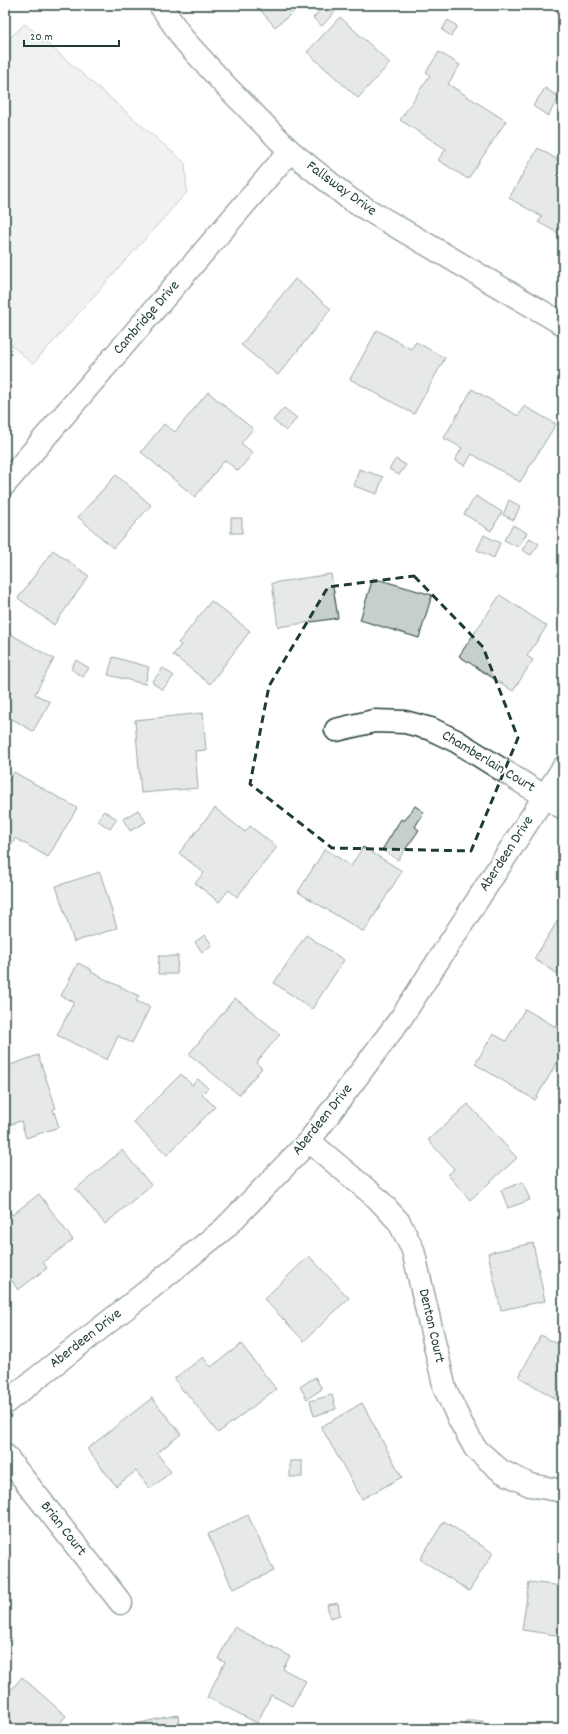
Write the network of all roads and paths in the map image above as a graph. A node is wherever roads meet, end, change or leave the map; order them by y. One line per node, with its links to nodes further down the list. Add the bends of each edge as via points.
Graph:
1 (160, 5): 2 (street, Fallsway Drive, via 184,40)
2 (290, 151): 3 (street, Fallsway Drive, via 351,200); 4 (street, Cambridge Drive)
3 (563, 324)
4 (5, 484)
5 (336, 730): 7 (street, Chamberlain Court, via 374,721 405,722 431,728)
6 (563, 768): 7 (street, Aberdeen Drive)
7 (545, 797): 8 (street, Chamberlain Court); 9 (street, Aberdeen Drive, via 401,1018)
8 (563, 808)
9 (309, 1141): 10 (street, Aberdeen Drive, via 225,1228); 12 (street, Denton Court, via 378,1199 399,1222 413,1250 446,1389 475,1448 501,1471 530,1485)
10 (5, 1403)
11 (5, 1455): 13 (street, Brian Court)
12 (563, 1491)
13 (121, 1603)

